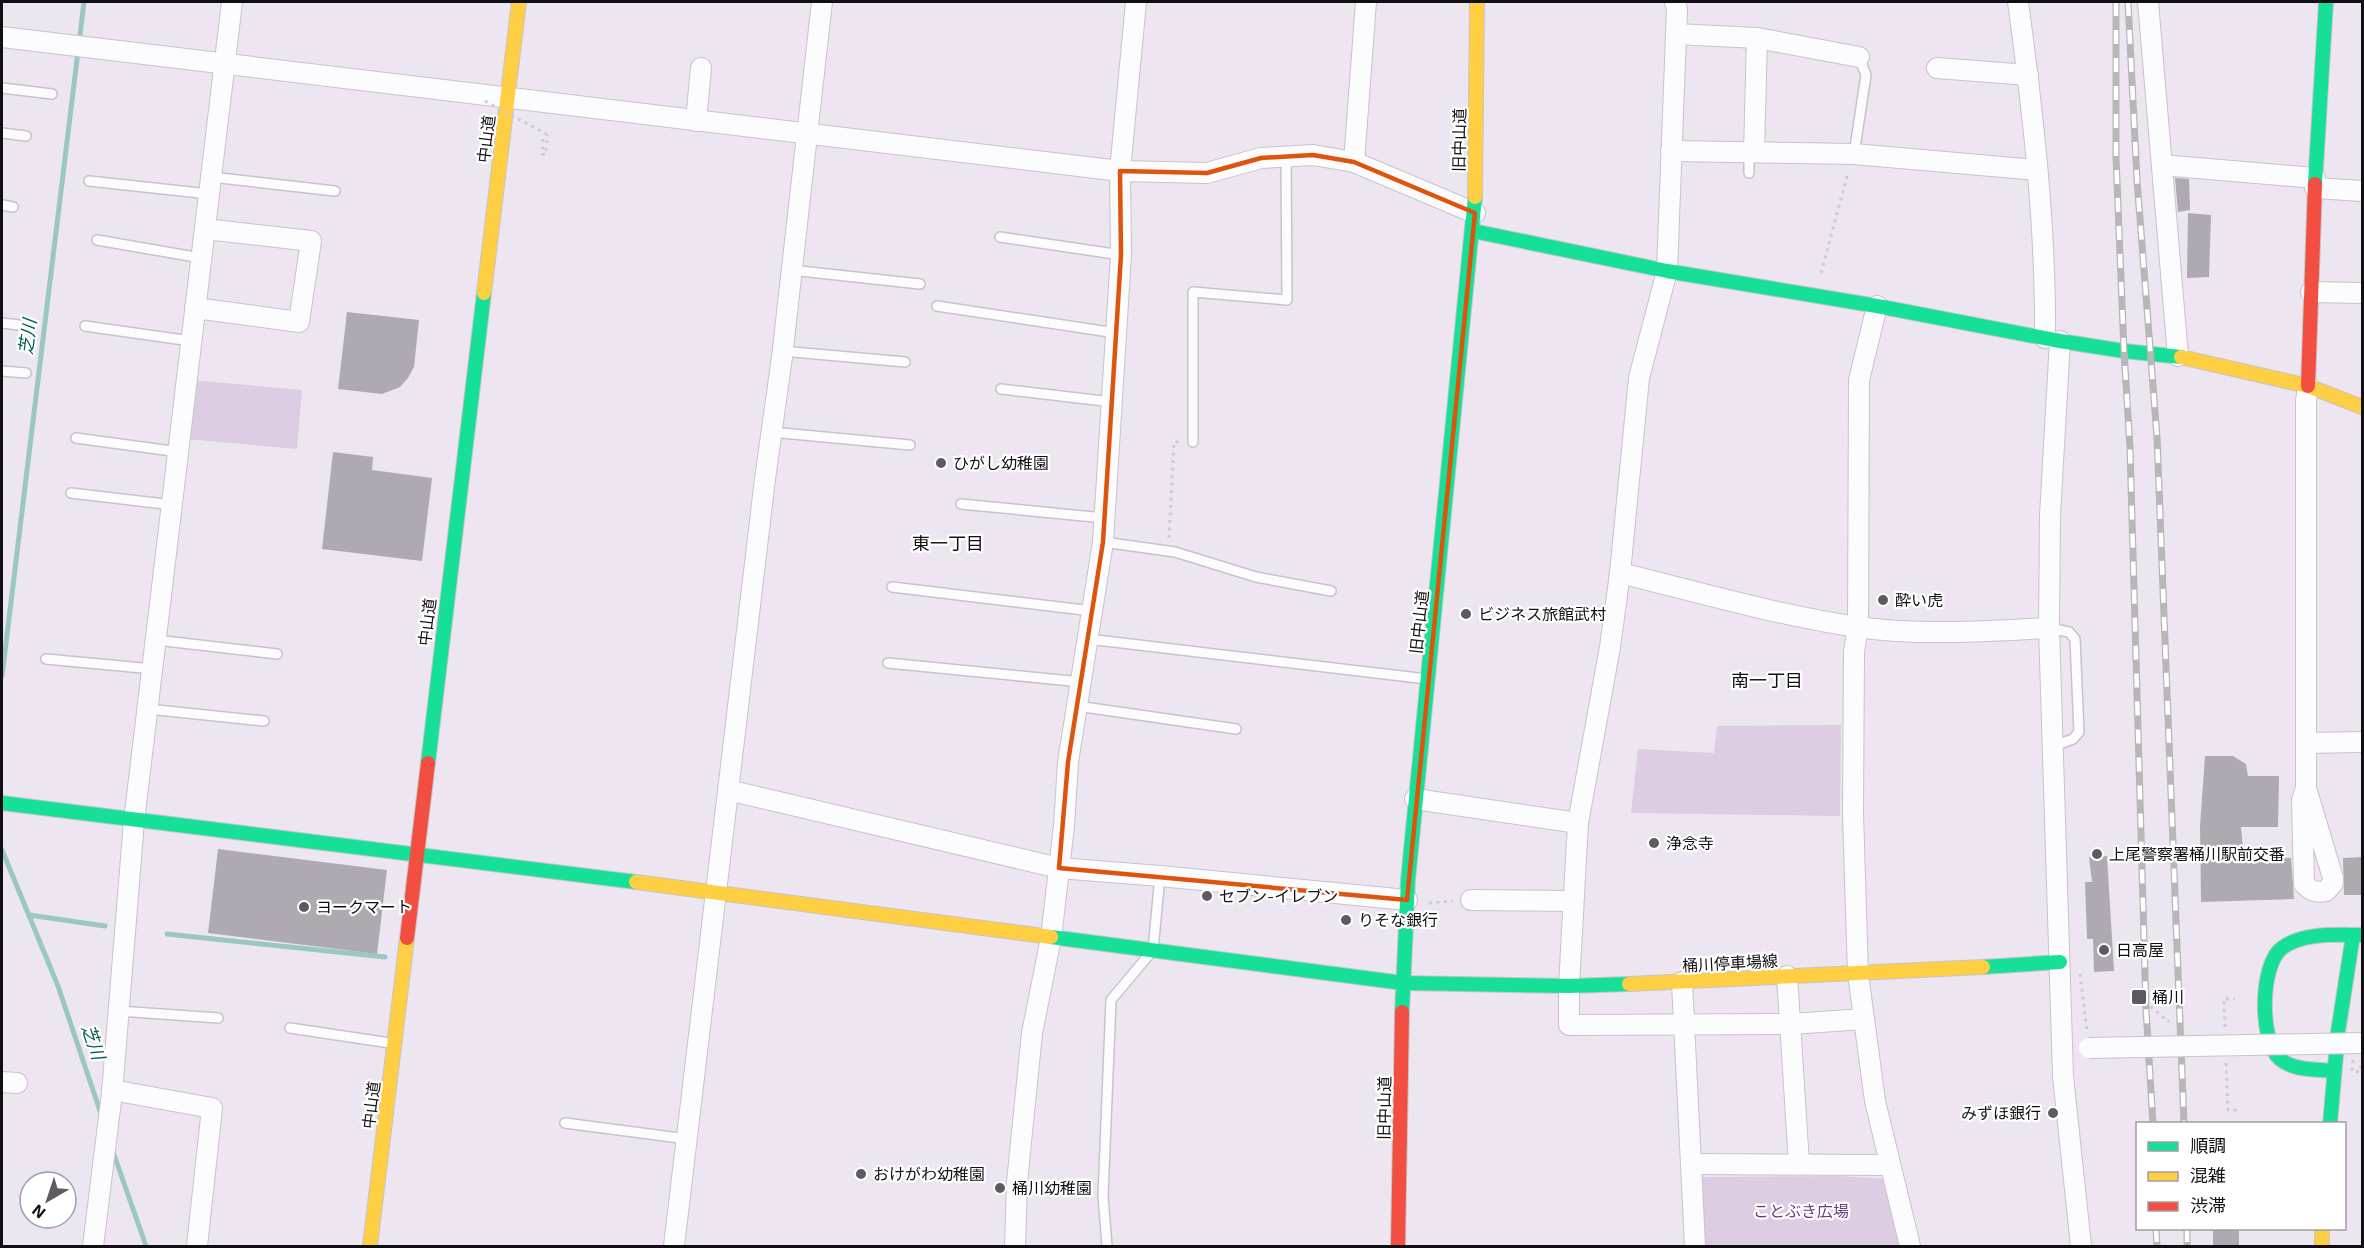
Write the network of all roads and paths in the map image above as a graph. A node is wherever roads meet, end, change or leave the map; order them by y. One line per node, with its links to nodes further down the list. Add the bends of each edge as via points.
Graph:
1 (232, 2): 15 (street)
2 (519, 2): 21 (main road, 中山道)
3 (822, 2): 24 (street)
4 (1136, 2): 35 (street)
5 (1366, 2): 32 (street)
6 (1477, 2): 44 (main road, 旧中山道)
7 (1675, 2): 11 (street)
8 (2018, 2): 18 (street)
9 (2148, 2): 33 (street)
10 (2326, 2): 38 (main road)
11 (1676, 34): 13 (street); 28 (street)
12 (2, 37): 15 (street)
13 (1756, 38): 14 (street); 29 (street)
14 (1859, 57): 30 (lane, via 1866,75)
15 (224, 65): 21 (street); 39 (street)
16 (701, 68): 23 (street)
17 (1937, 68): 18 (street)
18 (2028, 75): 34 (street)
19 (2, 88): 20 (lane)
20 (52, 94)
21 (521, 99): 23 (street); 111 (main road, 中山道)
22 (485, 101): 27 (path, bridge, via 548,135 545,155)
23 (696, 121): 24 (street)
24 (806, 132): 35 (street); 50 (street)
25 (2, 133): 26 (lane)
26 (26, 136)
27 (543, 139)
28 (1671, 151): 29 (street); 51 (street)
29 (1751, 152): 30 (street); 36 (lane)
30 (1854, 154): 34 (street); 55 (path)
31 (1286, 157): 32 (street, via 1313,155); 35 (street, via 1261,158 1207,173); 76 (lane, via 1287,300 1193,292)
32 (1354, 162): 44 (street)
33 (2162, 165): 38 (street); 66 (street)
34 (2037, 170): 63 (street)
35 (1120, 171): 48 (street)
36 (1749, 173)
37 (88, 181): 39 (lane)
38 (2315, 183): 40 (street); 53 (main road)
39 (210, 186): 41 (lane); 45 (street)
40 (2362, 190)
41 (335, 191)
42 (2, 206): 43 (lane)
43 (14, 207)
44 (1474, 222): 51 (main road); 97 (main road, 旧中山道)
45 (205, 229): 49 (street); 58 (street, via 311,241 299,322)
46 (1000, 237): 48 (lane)
47 (97, 240): 49 (lane)
48 (1121, 255): 62 (street)
49 (201, 258): 58 (street)
50 (791, 270): 52 (lane); 65 (street)
51 (1667, 271): 55 (main road); 85 (street, via 1639,378)
52 (920, 284)
53 (2311, 292): 54 (street); 70 (main road)
54 (2362, 292)
55 (1815, 295): 57 (main road)
56 (937, 306): 62 (lane)
57 (1877, 306): 63 (main road); 89 (street, via 1859,380)
58 (195, 308): 64 (street)
59 (2, 322): 60 (lane)
60 (28, 326)
61 (85, 326): 64 (lane)
62 (1116, 333): 72 (street)
63 (2053, 339): 66 (main road); 90 (street)
64 (191, 341): 78 (street)
65 (782, 351): 67 (lane); 74 (street)
66 (2178, 356): 70 (main road)
67 (905, 362)
68 (2, 371): 69 (lane)
69 (26, 374)
70 (2308, 386): 73 (main road); 104 (street)
71 (1001, 389): 72 (lane)
72 (1112, 402): 82 (street)
73 (2362, 407)
74 (771, 432): 77 (lane); 106 (street)
75 (76, 438): 78 (lane)
76 (1193, 442): 84 (path, via 1174,442)
77 (910, 445)
78 (179, 452): 81 (street)
79 (72, 493): 81 (lane)
80 (961, 504): 82 (lane)
81 (173, 505): 92 (street)
82 (1104, 519): 83 (street)
83 (1103, 542): 84 (lane); 88 (street)
84 (1169, 551): 87 (lane, via 1256,577)
85 (1620, 573): 89 (street); 110 (street)
86 (892, 587): 88 (lane)
87 (1332, 591)
88 (1092, 611): 91 (street)
89 (1858, 627): 90 (street, via 1927,633); 122 (street, via 1854,651 1852,813)
90 (2049, 628): 121 (street)
91 (1088, 639): 97 (lane); 98 (street)
92 (156, 640): 93 (lane); 96 (street)
93 (277, 654)
94 (46, 659): 96 (lane)
95 (888, 663): 98 (lane)
96 (153, 669): 100 (street)
97 (1429, 680): 107 (main road, 旧中山道)
98 (1081, 682): 99 (street)
99 (1077, 706): 102 (lane); 112 (street)
100 (148, 709): 101 (lane); 109 (street)
101 (264, 721)
102 (1236, 729)
103 (2362, 742): 104 (street)
104 (2306, 743): 105 (street)
105 (2306, 788)
106 (728, 790): 112 (street); 114 (street)
107 (1415, 799): 110 (street); 117 (main road, 旧中山道)
108 (2, 803): 109 (main road, 桶川停車場線)
109 (134, 821): 111 (main road, 桶川停車場線); 131 (street)
110 (1578, 823): 116 (street)
111 (416, 854): 114 (main road, 桶川停車場線); 139 (main road, 中山道)
112 (1059, 868): 113 (street); 119 (street)
113 (1160, 876): 117 (street); 120 (lane)
114 (716, 894): 119 (main road, 桶川停車場線); 147 (street)
115 (1471, 900): 116 (street); 117 (path)
116 (1573, 900): 127 (street)
117 (1407, 902): 126 (main road, 旧中山道)
118 (2358, 935): 141 (main road); 141 (main road, via 2317,936 2288,946 2276,954 2268,967 2270,1044 2275,1054 2295,1066)
119 (1051, 938): 120 (main road, 桶川停車場線); 151 (street, via 1032,1033)
120 (1153, 950): 126 (main road, 桶川停車場線); 152 (lane, via 1111,1000)
121 (2060, 962): 122 (main road, 桶川停車場線); 163 (street, via 2063,1076)
122 (1858, 974): 124 (main road, 桶川停車場線); 133 (street)
123 (2081, 974): 140 (path)
124 (1788, 976): 125 (main road, 桶川停車場線); 135 (street)
125 (1682, 982): 127 (main road, 桶川停車場線); 136 (street)
126 (1402, 983): 127 (main road, 桶川停車場線); 160 (main road, 旧中山道)
127 (1569, 986): 136 (street, via 1569,1025)
128 (2139, 997): 134 (path, bridge)
129 (2224, 999): 130 (path)
130 (2235, 999)
131 (118, 1011): 132 (lane); 142 (street)
132 (218, 1018)
133 (1864, 1019): 135 (street); 150 (street, via 1875,1101)
134 (2169, 1022)
135 (1791, 1024): 136 (street); 149 (street)
136 (1684, 1025): 148 (street)
137 (290, 1028): 139 (lane)
138 (2362, 1042): 140 (street, bridge, via 2246,1053)
139 (395, 1043): 156 (main road, 中山道)
140 (2089, 1048)
141 (2333, 1071): 145 (main road)
142 (112, 1092): 154 (street); 155 (street, via 212,1107)
143 (2228, 1110): 144 (path)
144 (2239, 1110)
145 (2330, 1122)
146 (566, 1123): 147 (lane)
147 (687, 1139): 157 (street)
148 (1691, 1164): 149 (street); 161 (street)
149 (1799, 1164): 150 (street)
150 (1890, 1165): 162 (street)
151 (1017, 1182): 152 (path); 158 (street)
152 (1103, 1196): 159 (lane)
153 (2322, 1230): 164 (main road)
154 (93, 1246)
155 (197, 1246)
156 (370, 1246)
157 (674, 1246)
158 (1015, 1246)
159 (1107, 1246)
160 (1398, 1246)
161 (1695, 1246)
162 (1911, 1246)
163 (2082, 1246)
164 (2322, 1246)

